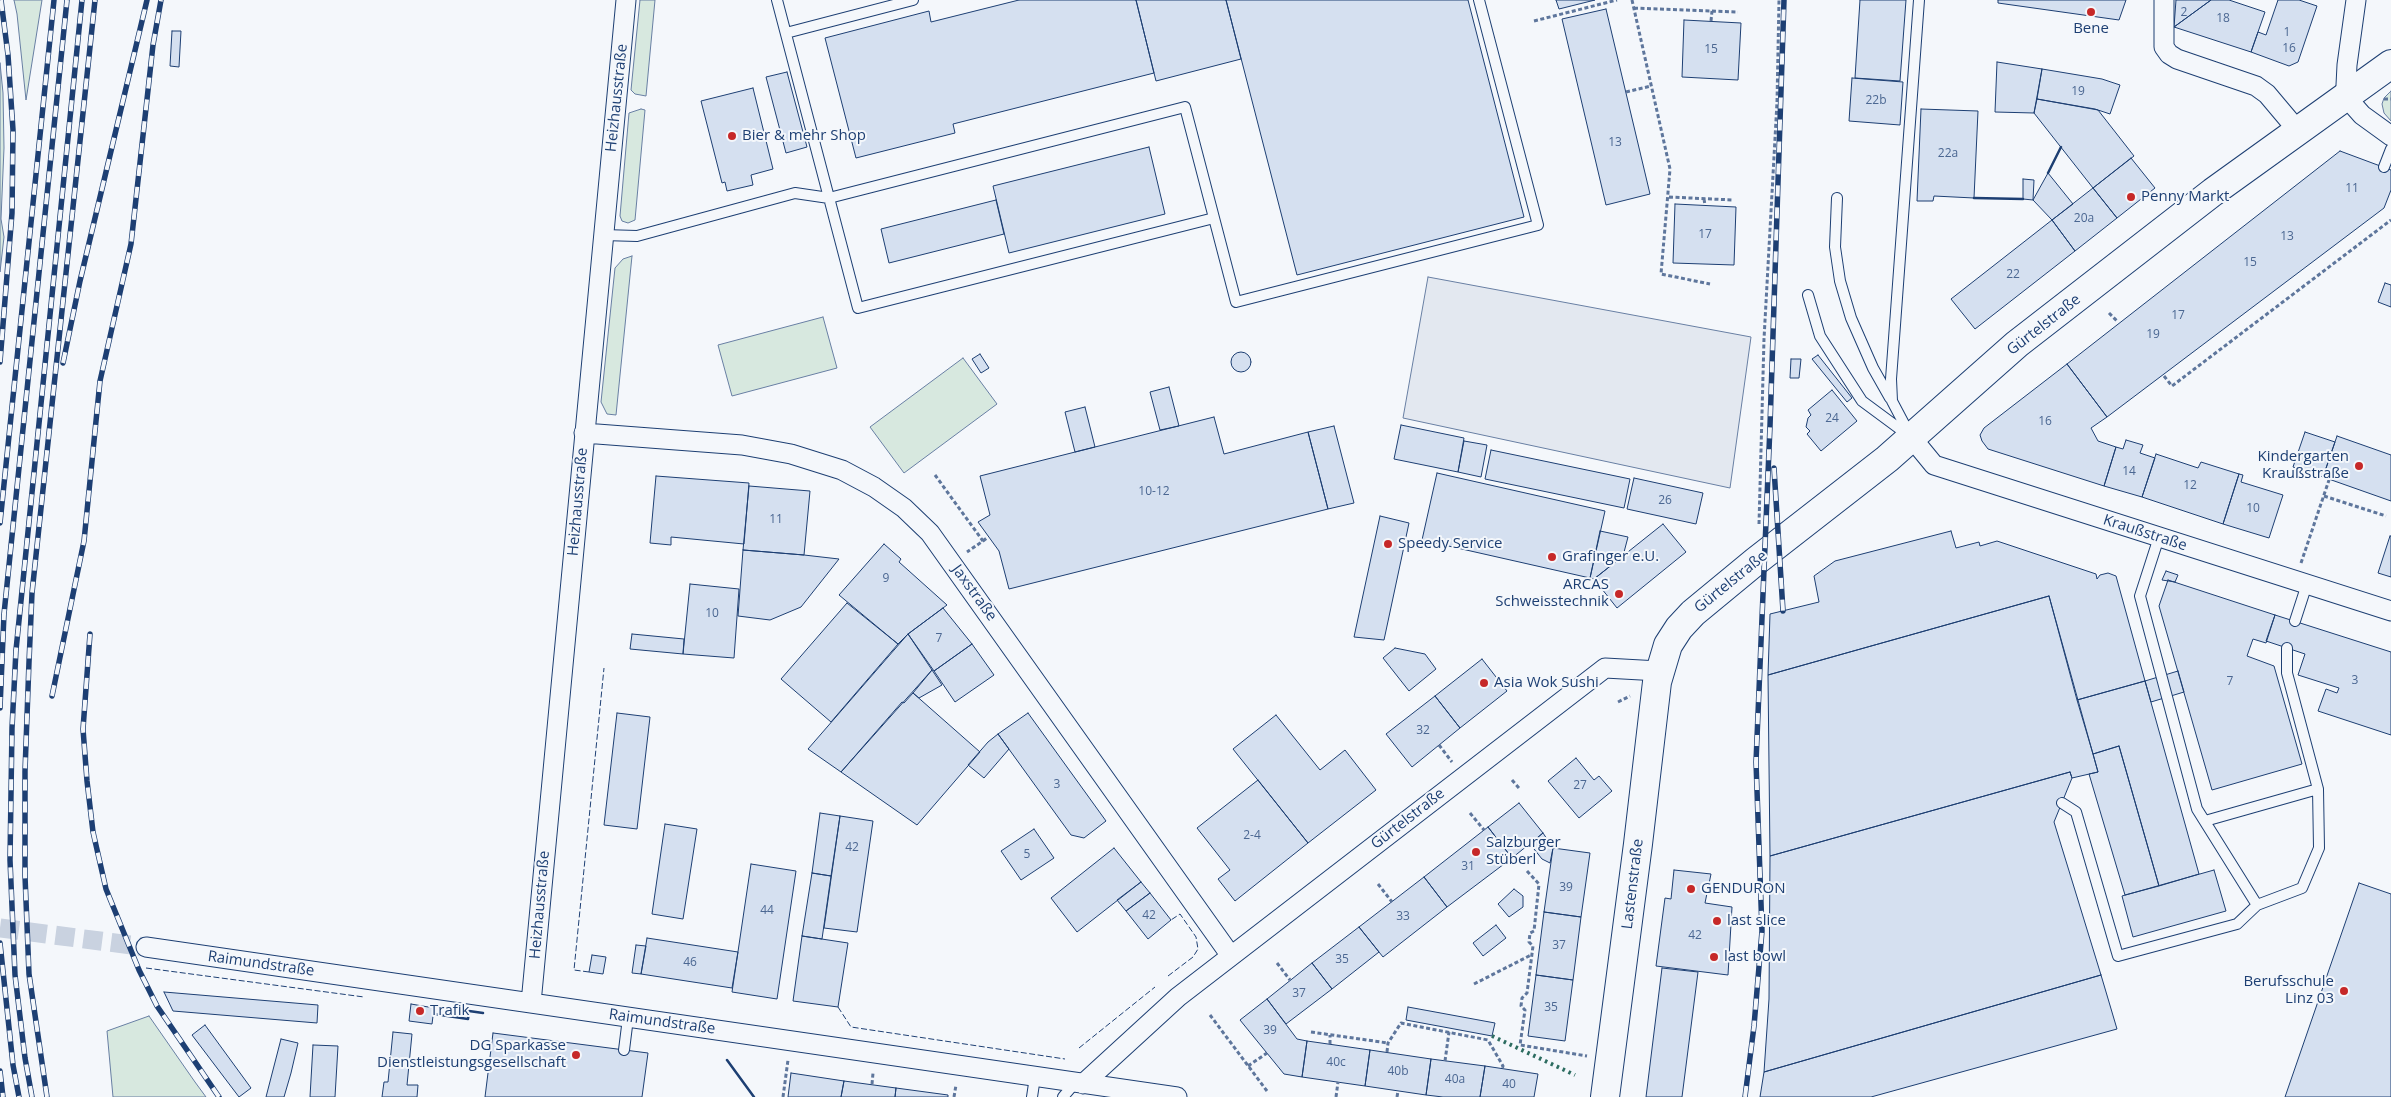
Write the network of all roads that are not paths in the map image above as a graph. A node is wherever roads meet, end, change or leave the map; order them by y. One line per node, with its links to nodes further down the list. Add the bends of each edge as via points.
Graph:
1 (626, 0): 18 (street, Heizhausstraße)
2 (777, 0): 8 (lane)
3 (1479, 0): 17 (lane, via 1538,225 1236,302)
4 (1919, 0): 20 (lane, via 1892,352)
5 (2164, 0): 11 (street, via 2164,47 2177,59 2256,86 2267,94)
6 (2356, 0): 10 (street, via 2347,65)
7 (907, 1): 8 (lane)
8 (786, 33): 15 (lane)
9 (2391, 64): 10 (main road, Gürtelstraße)
10 (2347, 98): 11 (main road, Gürtelstraße); 12 (street, via 2362,115)
11 (2299, 132): 22 (main road, Gürtelstraße, via 2213,192 2017,344)
12 (2391, 136)
13 (2391, 149): 14 (lane)
14 (2384, 167)
15 (829, 198): 17 (lane, via 858,308); 17 (lane, via 1185,107); 18 (lane, via 794,194 636,236)
16 (1837, 198): 20 (lane, via 1835,246 1840,281 1851,318)
17 (1214, 218)
18 (603, 235): 21 (street, Heizhausstraße)
19 (1808, 295): 22 (lane, via 1820,336 1862,401)
20 (1892, 401): 22 (lane)
21 (584, 433): 34 (street, Jaxstraße, via 742,445 791,454 842,470 904,508 930,533); 35 (street, Heizhausstraße)
22 (1911, 438): 23 (street, Kraußstraße, via 1934,465); 28 (main road, Gürtelstraße, via 1693,612 1668,645)
23 (2159, 537): 24 (street, Kraußstraße); 31 (lane, via 2140,596 2197,809)
24 (2307, 584): 25 (street, Kraußstraße); 26 (lane)
25 (2391, 611)
26 (2295, 621)
27 (2287, 648): 29 (lane, via 2287,673)
28 (1659, 671): 34 (street, Gürtelstraße, via 1605,668); 42 (main road, Lastenstraße)
29 (2318, 789): 31 (lane); 32 (lane, via 2318,848 2302,888)
30 (2062, 804): 32 (lane, via 2076,812 2118,956 2237,924)
31 (2205, 821): 32 (lane)
32 (2258, 905)
33 (146, 947): 35 (street, Raimundstraße)
34 (1231, 956): 39 (street, Gürtelstraße)
35 (531, 1003): 36 (street, Raimundstraße)
36 (628, 1018): 37 (lane); 38 (street, Raimundstraße)
37 (624, 1050)
38 (1034, 1077): 39 (street, Raimundstraße); 40 (lane)
39 (1074, 1088): 41 (street, Raimundstraße)
40 (1032, 1097)
41 (1177, 1097)
42 (1605, 1097)

